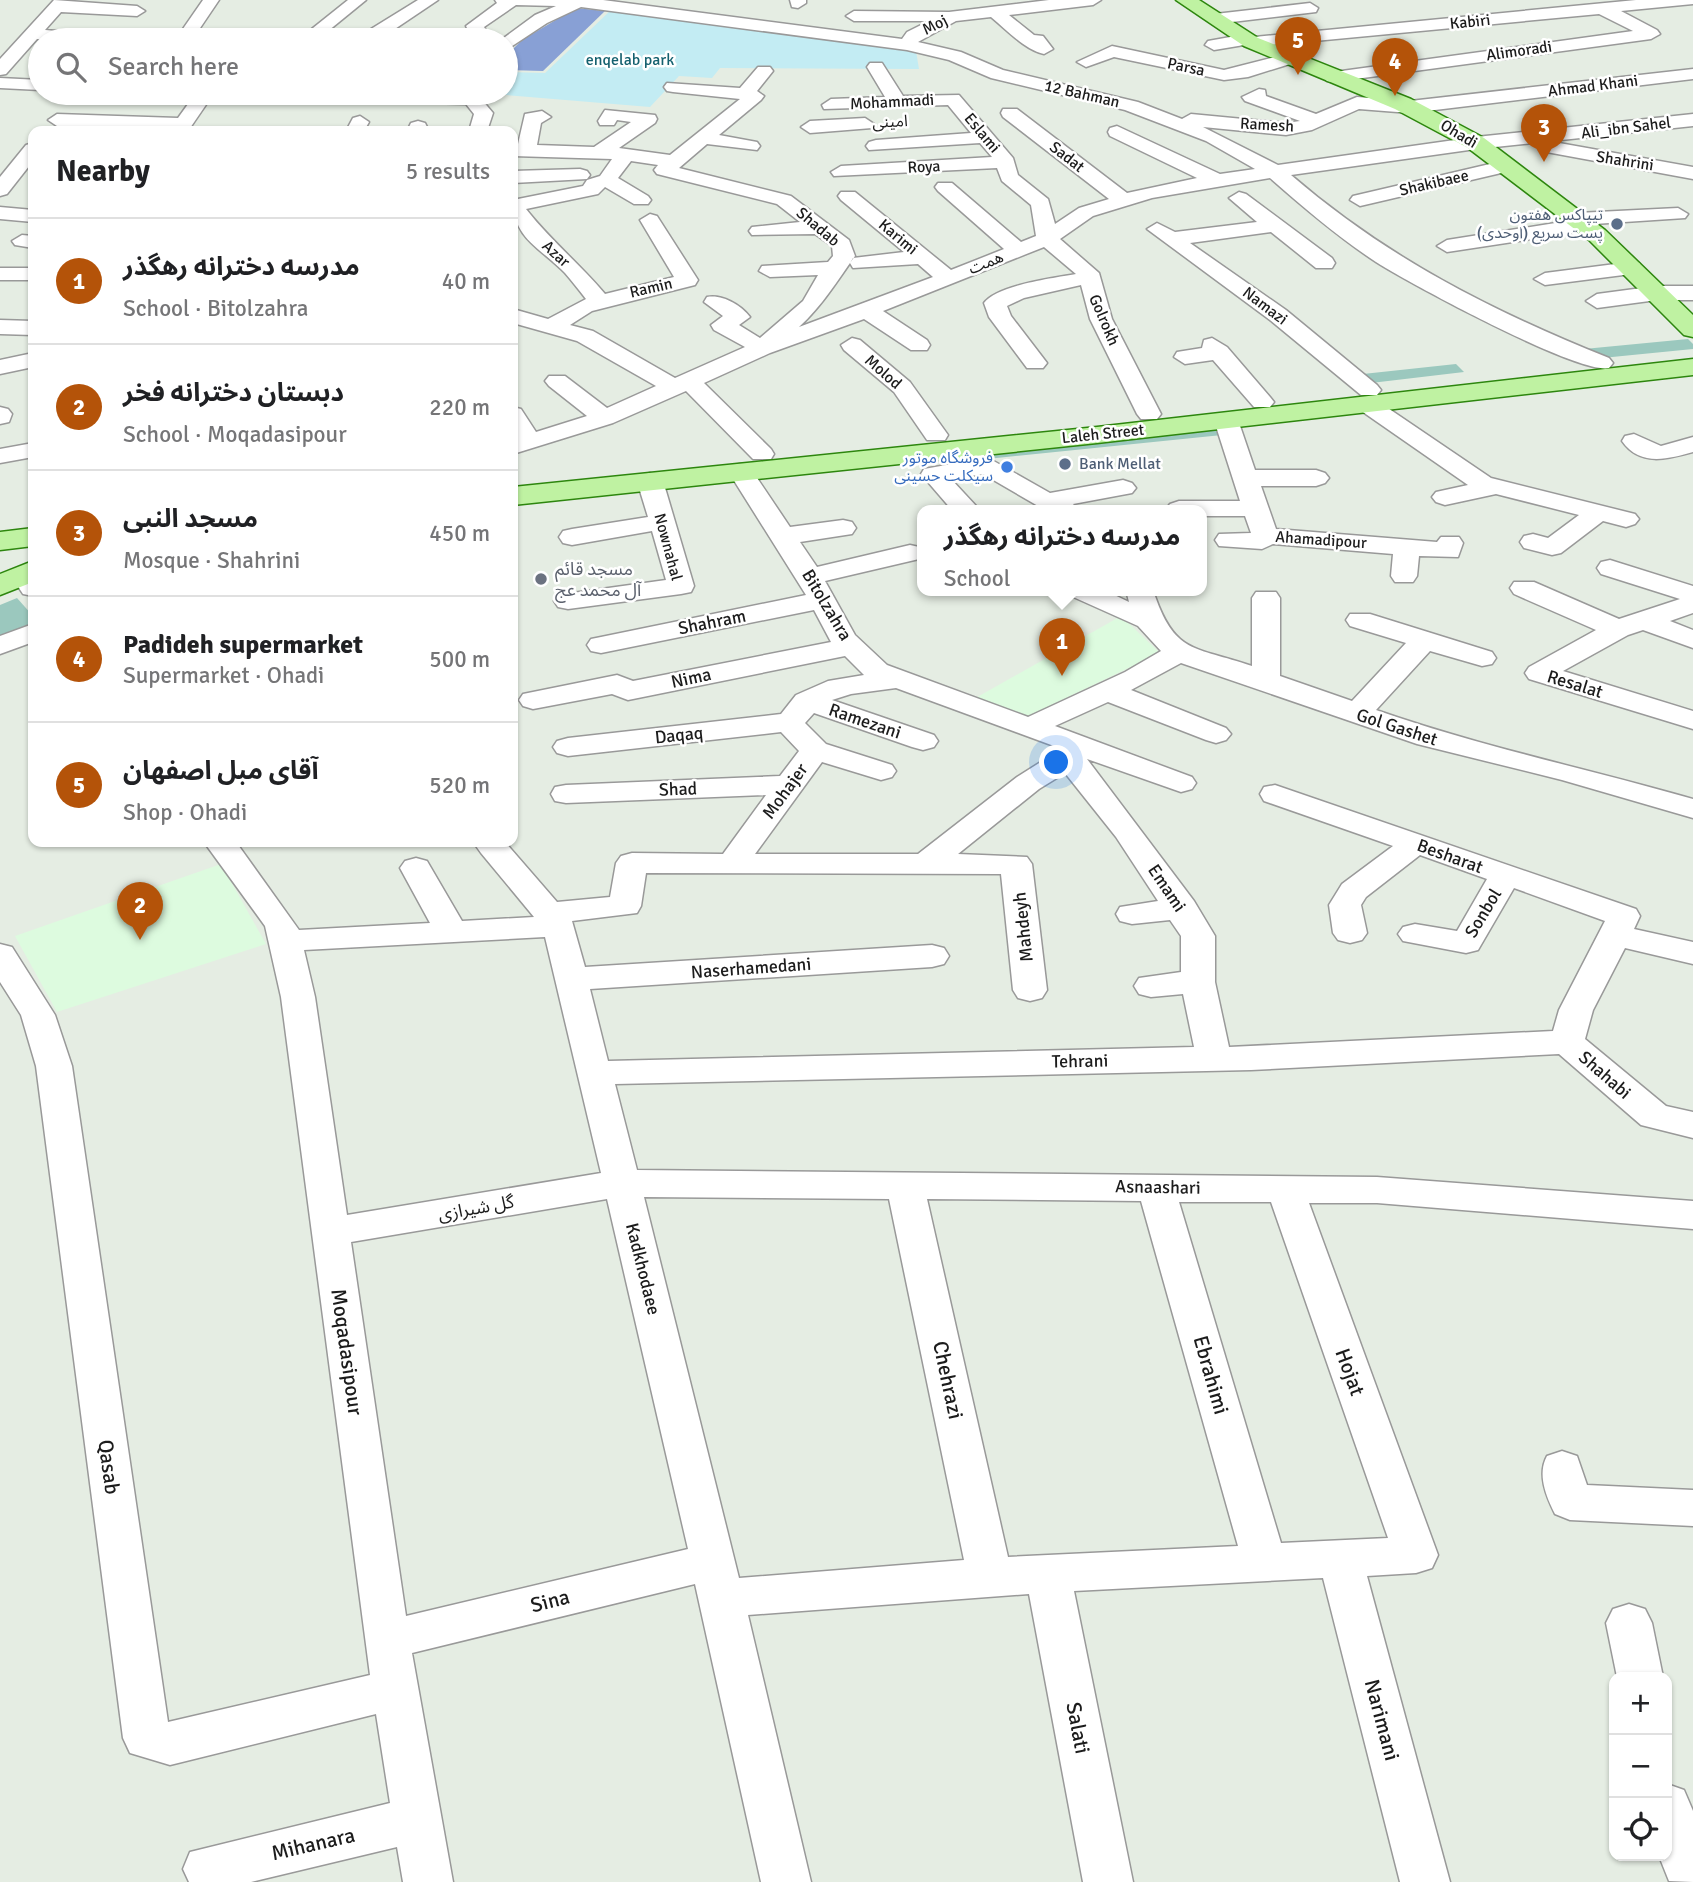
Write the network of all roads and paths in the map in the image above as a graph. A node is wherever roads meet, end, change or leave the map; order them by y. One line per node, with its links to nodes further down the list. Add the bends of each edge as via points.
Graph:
1 (503, 0): 6 (street, 12 Bahman)
2 (1093, 0): 8 (street, Moj)
3 (1186, 0): 23 (main road, Ohadi)
4 (1527, 0): 18 (street)
5 (1688, 0): 12 (street, Kabiri)
6 (511, 1): 7 (street, 12 Bahman); 28 (street)
7 (581, 1): 15 (street, 12 Bahman); 33 (street, via 541,19)
8 (1059, 2): 17 (street, Moj)
9 (354, 3): 26 (street)
10 (60, 4): 16 (street); 24 (street)
11 (1303, 4): 23 (street); 30 (street)
12 (1607, 6): 18 (street, Kabiri); 32 (street)
13 (207, 7): 19 (street); 25 (street)
14 (428, 7): 27 (street)
15 (679, 7): 37 (street, 12 Bahman)
16 (137, 11)
17 (998, 13): 21 (street, Moj); 40 (street)
18 (1551, 14): 22 (street, Kabiri)
19 (226, 15)
20 (854, 16): 21 (street)
21 (952, 16): 37 (street, Moj, via 914,36)
22 (1520, 17): 31 (street, Kabiri); 36 (street)
23 (1215, 19): 35 (main road, Ohadi)
24 (38, 28)
25 (192, 28)
26 (317, 28)
27 (387, 28)
28 (476, 28)
29 (1384, 30): 30 (street, Kabiri); 31 (street, Kabiri, via 1455,15); 41 (street)
30 (1350, 33): 35 (street, Kabiri)
31 (1479, 33): 42 (street)
32 (1651, 34): 36 (street, Alimoradi); 39 (street)
33 (518, 36)
34 (28, 40): 50 (street)
35 (1249, 41): 38 (street, Kabiri); 44 (main road, Ohadi)
36 (1567, 44): 42 (street, Alimoradi); 46 (street)
37 (907, 45): 49 (street, 12 Bahman)
38 (1214, 45)
39 (1671, 46)
40 (1044, 49)
41 (1414, 52): 42 (street, Alimoradi, via 1439,61); 51 (street, Alimoradi); 59 (street)
42 (1506, 52): 52 (street)
43 (1351, 58): 51 (street)
44 (1287, 59): 55 (street, Parsa, via 1241,73); 57 (main road, Ohadi)
45 (1157, 61): 48 (street, Parsa, via 1112,51); 54 (street); 55 (street, Parsa)
46 (1599, 61)
47 (28, 62): 50 (street)
48 (1086, 62)
49 (996, 65): 60 (street); 77 (street, 12 Bahman)
50 (4, 66)
51 (1373, 70): 57 (street, Alimoradi)
52 (1531, 70)
53 (764, 71): 65 (street)
54 (1135, 71)
55 (1203, 71): 58 (street)
56 (1693, 74): 72 (street, Ahmad Khani)
57 (1333, 76): 72 (main road, Ohadi)
58 (1182, 80)
59 (1448, 80)
60 (970, 81)
61 (0, 83): 62 (street)
62 (28, 84)
63 (673, 87): 64 (street)
64 (709, 90): 65 (street); 73 (street, via 691,105)
65 (745, 94): 73 (street, via 755,96)
66 (1259, 94): 82 (street, via 1251,97)
67 (953, 99): 68 (street, Mohammadi); 78 (street, Eslami)
68 (897, 102): 68 (street, Mohammadi, via 872,80 832,96)
69 (69, 105): 85 (street)
70 (197, 105): 87 (street)
71 (477, 105): 88 (street, via 484,113)
72 (1410, 107): 82 (street, Ramesh, via 1357,103); 84 (main road, Ohadi)
73 (736, 112): 95 (street)
74 (1010, 113): 119 (street, Sadat)
75 (1588, 114): 93 (street, via 1553,118)
76 (542, 117): 102 (street, via 532,118)
77 (1161, 117): 82 (street, Ramesh, via 1286,129); 115 (street, 12 Bahman, via 1213,137)
78 (969, 118): 79 (street); 94 (street, Eslami)
79 (943, 119)
80 (1693, 120): 90 (street, Ali_ibn Sahel)
81 (607, 121): 103 (street, via 612,114 648,119)
82 (1317, 121)
83 (890, 122): 89 (street, امینی)
84 (1440, 122): 96 (street, Shahrini); 97 (main road, Ohadi)
85 (52, 125): 86 (street)
86 (95, 126)
87 (183, 126)
88 (480, 126)
89 (810, 127)
90 (1622, 129): 93 (street, Ali_ibn Sahel); 98 (street)
91 (1117, 132): 122 (street)
92 (1380, 133): 104 (street)
93 (1580, 134): 96 (street, Ali_ibn Sahel)
94 (986, 137): 100 (street); 108 (street, Eslami)
95 (704, 138): 99 (street); 111 (street)
96 (1517, 139): 97 (street, Ali_ibn Sahel); 113 (street, Shahrini)
97 (1476, 143): 104 (street, همت); 112 (main road, Ohadi)
98 (1650, 145)
99 (750, 146)
100 (876, 146)
101 (1298, 148): 110 (street)
102 (518, 152)
103 (600, 152): 105 (street, Shadab); 106 (street, Shadab)
104 (1409, 153): 110 (street, همت)
105 (518, 154)
106 (626, 154): 111 (street, Shadab); 121 (street)
107 (28, 155): 125 (street)
108 (1006, 162): 114 (street, Roya); 140 (street, Eslami, via 1009,177 1041,203)
109 (1693, 164): 113 (street)
110 (1325, 165): 115 (street, همت)
111 (669, 166): 124 (street, Shadab)
112 (1507, 166): 127 (street, Shakibaee); 136 (main road, Ohadi)
113 (1663, 168): 117 (street, Shahrini)
114 (841, 172)
115 (1275, 172): 122 (street, همت); 174 (street, 12 Bahman, via 1330,220 1386,258 1524,332)
116 (1112, 173): 119 (street)
117 (1693, 173)
118 (761, 175): 124 (street)
119 (1092, 176): 130 (street, Sadat)
120 (518, 177): 121 (street)
121 (609, 177): 131 (street, via 594,184 587,196); 159 (street, Ramin, via 646,210 687,280)
122 (1217, 180): 130 (street, همت)
123 (945, 187): 144 (street, via 985,212)
124 (727, 189): 138 (street, Shadab, via 784,201)
125 (0, 191): 126 (street)
126 (22, 193)
127 (1362, 195)
128 (886, 197): 145 (street, Karimi, via 852,200)
129 (1239, 198): 137 (street)
130 (1124, 201): 140 (street, همت, via 1086,212)
131 (518, 205)
132 (518, 213): 159 (street, Azar, via 542,244 571,267)
133 (0, 214): 134 (street)
134 (28, 216)
135 (1681, 216): 136 (street)
136 (1581, 222): 142 (street); 149 (main road, Ohadi)
137 (1273, 226): 147 (street); 178 (street, Namazi, via 1164,234 1278,315)
138 (821, 227): 139 (street); 141 (street, Shadab)
139 (760, 231)
140 (1046, 239): 144 (street, همت); 153 (street, Golrokh)
141 (842, 243): 143 (street); 148 (street, Shadab, via 844,256)
142 (1447, 247)
143 (780, 249)
144 (1018, 250): 154 (street, همت)
145 (922, 257): 146 (street); 154 (street, Karimi)
146 (861, 262)
147 (1324, 262)
148 (834, 268): 150 (street); 169 (street, Shadab, via 813,303)
149 (1631, 268): 155 (street); 156 (main road, Ohadi)
150 (770, 271)
151 (0, 274): 152 (street)
152 (28, 274)
153 (1089, 277): 172 (street, via 1017,293 995,303 1000,317); 180 (street, Golrokh, via 1101,319)
154 (948, 278): 161 (street, همت)
155 (1545, 279)
156 (1657, 293): 157 (street); 158 (street); 166 (main road, Ohadi)
157 (1693, 293)
158 (1597, 301)
159 (600, 302): 164 (street, Ramin, via 563,316)
160 (715, 302): 169 (street, via 739,317 722,325)
161 (866, 310): 168 (street); 169 (street, همت)
162 (518, 317): 164 (street)
163 (0, 327): 165 (street)
164 (551, 327): 176 (street, via 584,336)
165 (28, 328)
166 (1693, 329)
167 (852, 345): 184 (street, Molod, via 902,387)
168 (919, 345)
169 (762, 348): 176 (street, همت)
170 (1693, 353): 174 (main road, Laleh Street)
171 (1185, 357): 179 (street, via 1215,348)
172 (1035, 363)
173 (1693, 367): 174 (main road, Laleh Street)
174 (1607, 370): 177 (main road); 178 (main road, Laleh Street)
175 (557, 381): 181 (street)
176 (683, 385): 181 (street, همت); 190 (street)
177 (1693, 391)
178 (1368, 398): 179 (main road, Laleh Street); 182 (main road, Laleh Street); 200 (street, Namazi, via 1482,482)
179 (1262, 402): 180 (main road, Laleh Street)
180 (1149, 414): 183 (main road, Laleh Street)
181 (605, 418): 186 (street, همت)
182 (1226, 420): 183 (main road, Laleh Street); 197 (street, Ahamadipour)
183 (1094, 428): 188 (main road, Laleh Street)
184 (936, 435): 188 (main road, Laleh Street); 190 (main road, Laleh Street)
185 (1634, 441): 187 (street, via 1669,460)
186 (521, 443)
187 (1693, 444)
188 (976, 448): 192 (main road, Laleh Street); 206 (street, via 933,474); 207 (street)
189 (28, 451): 191 (street)
190 (762, 454): 196 (main road, Laleh Street)
191 (0, 456)
192 (740, 471): 199 (main road, Laleh Street); 214 (street, Bitolzahra)
193 (28, 475): 195 (street)
194 (1556, 477): 203 (street, via 1565,485)
195 (0, 478)
196 (518, 478)
197 (1246, 478): 198 (street); 209 (street, Ahamadipour)
198 (1316, 478)
199 (650, 481): 202 (main road, Laleh Street); 212 (street, Nownahal)
200 (1495, 486): 203 (street, Namazi); 204 (street)
201 (1123, 488): 208 (street)
202 (518, 495)
203 (1532, 496): 205 (street, Namazi, via 1560,503)
204 (1445, 498)
205 (1598, 504): 211 (street, Namazi); 220 (street, via 1552,547)
206 (962, 505)
207 (1056, 505)
208 (1066, 505)
209 (1257, 508): 210 (street); 215 (street, Ahamadipour)
210 (1207, 509)
211 (1626, 519)
212 (662, 522): 216 (street); 235 (street, Nownahal, via 681,586)
213 (843, 528): 214 (street)
214 (783, 536): 229 (street, Bitolzahra)
215 (1265, 536): 218 (street, via 1262,541); 222 (street, Ahamadipour, via 1377,535)
216 (572, 537)
217 (28, 538): 219 (main road)
218 (1228, 540)
219 (0, 541)
220 (1533, 542)
221 (1450, 543): 222 (street, Ahamadipour, via 1449,551)
222 (1407, 546): 226 (street)
223 (910, 553): 229 (street, Shahram)
224 (0, 562): 227 (main road)
225 (1609, 569): 230 (street)
226 (1404, 576)
227 (27, 578): 233 (main road)
228 (1524, 588): 239 (street)
229 (816, 589): 243 (street, Shahram); 245 (street, Bitolzahra)
230 (1693, 595)
231 (1094, 596): 238 (street)
232 (1141, 596): 238 (street, Gol Gashet)
233 (0, 597)
234 (1266, 598): 249 (street)
235 (568, 601)
236 (1693, 604): 239 (street, Resalat)
237 (1360, 620): 241 (street)
238 (1149, 621): 246 (street, Gol Gashet)
239 (1631, 625): 242 (street); 254 (street, Resalat, via 1539,673)
240 (28, 634): 244 (street)
241 (1425, 640): 247 (street); 253 (street)
242 (1693, 640)
243 (601, 645)
244 (0, 646)
245 (851, 646): 248 (street, Bitolzahra, via 877,670); 251 (street, Nima, via 628,691 617,684)
246 (1178, 653): 249 (street, Gol Gashet); 250 (street)
247 (1482, 658)
248 (898, 680): 252 (street, via 827,688); 255 (street, Bitolzahra)
249 (1266, 682): 253 (street, Gol Gashet)
250 (1107, 691): 255 (street); 256 (street)
251 (533, 700)
252 (798, 712): 257 (street, Ramezani); 258 (street, Daqaq); 260 (street, Mohajer, via 797,735)
253 (1356, 714): 266 (street, Gol Gashet, via 1427,738)
254 (1693, 720)
255 (1032, 726): 259 (street, Bitolzahra)
256 (1216, 734)
257 (923, 741)
258 (568, 747)
259 (1069, 748): 262 (street, Bitolzahra); 271 (street); 274 (street, Emami)
260 (816, 750): 261 (street); 263 (street, Mohajer)
261 (881, 771)
262 (1181, 783)
263 (790, 785): 264 (street, Shad); 270 (street, Mohajer)
264 (566, 794)
265 (1275, 794): 267 (street, Besharat)
266 (1693, 809)
267 (1415, 844): 273 (street, Besharat); 279 (street, via 1353,891 1345,905)
268 (236, 847): 281 (street, Moqadasipour, via 281,925)
269 (493, 847): 276 (street)
270 (734, 861): 271 (street); 276 (street, via 632,863 625,906)
271 (927, 863): 288 (street, Mahdeyh, via 1016,864)
272 (416, 868): 278 (street)
273 (1505, 876): 277 (street, Besharat); 280 (street, Sonbol, via 1466,943)
274 (1182, 908): 275 (street); 286 (street, Emami, via 1198,936)
275 (1132, 914)
276 (554, 919): 278 (street); 285 (street, Kadkhodaee)
277 (1620, 926): 282 (street, Besharat); 289 (street, Shahabi, via 1576,1010)
278 (451, 930): 281 (street)
279 (1350, 933)
280 (1415, 934)
281 (285, 941): 298 (street, Moqadasipour, via 298,997)
282 (1693, 953)
283 (0, 956): 310 (street, Qasab, via 38,1015 54,1066 147,1738 170,1744)
284 (932, 956): 285 (street, Naserhamedani, via 861,972 709,957)
285 (570, 979): 291 (street, Kadkhodaee)
286 (1198, 982): 287 (street); 290 (street, Emami)
287 (1151, 986)
288 (1030, 990)
289 (1567, 1042): 290 (street, Tehrani); 292 (street, Shahabi, via 1654,1116)
290 (1214, 1059): 291 (street, Tehrani)
291 (593, 1073): 293 (street, Kadkhodaee)
292 (1693, 1125)
293 (621, 1183): 294 (street, Asnaashari); 298 (street, گل شیرازی); 306 (street, Kadkhodaee)
294 (905, 1184): 295 (street, Asnaashari); 305 (street, Chehrazi)
295 (1156, 1187): 296 (street, Asnaashari); 303 (street, Ebrahimi)
296 (1285, 1189): 297 (street, Asnaashari, via 1377,1190); 301 (street, Hojat)
297 (1693, 1215)
298 (330, 1232): 308 (street, Moqadasipour)
299 (1562, 1468): 300 (street, via 1570,1502)
300 (1693, 1508)
301 (1416, 1555): 302 (street, Sina)
302 (1340, 1559): 303 (street, Sina); 320 (street, Narimani)
303 (1265, 1563): 304 (street, Sina)
304 (1048, 1574): 305 (street, Sina); 319 (street, Salati)
305 (990, 1577): 306 (street, Sina)
306 (717, 1580): 308 (street, Sina); 318 (street, Kadkhodaee)
307 (1629, 1623): 309 (street)
308 (387, 1640): 310 (street, Moqadasipour)
309 (1639, 1672)
310 (395, 1689): 313 (street, Moqadasipour)
311 (1672, 1806): 312 (street)
312 (1693, 1808)
313 (418, 1819): 316 (street, Mihanara); 317 (street, Moqadasipour)
314 (1672, 1820): 315 (street)
315 (1687, 1865)
316 (208, 1869)
317 (428, 1882)
318 (786, 1882)
319 (1108, 1882)
320 (1425, 1882)

